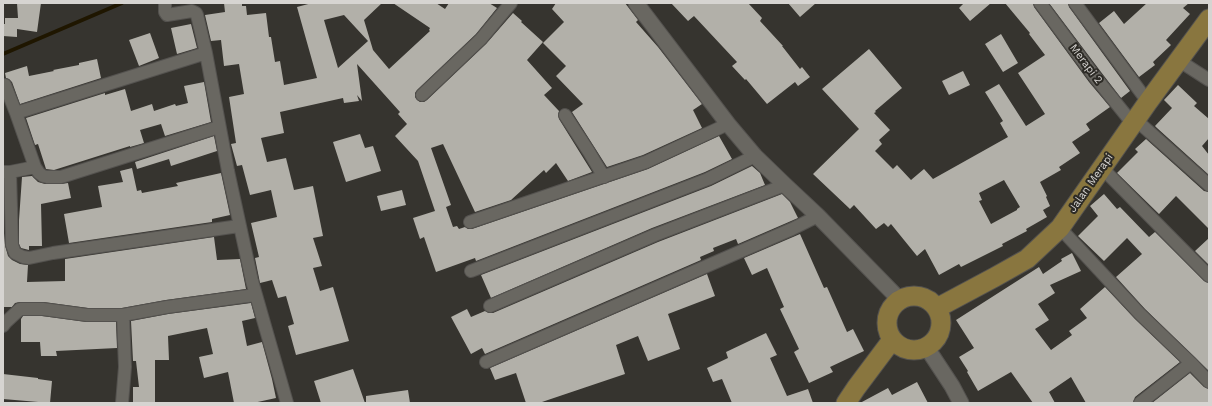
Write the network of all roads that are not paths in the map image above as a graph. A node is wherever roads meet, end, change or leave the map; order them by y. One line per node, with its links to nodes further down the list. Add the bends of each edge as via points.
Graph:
1 (165, 3): 7 (street, via 167,15 192,11 196,13)
2 (510, 3): 11 (street, via 481,39)
3 (636, 3): 16 (street)
4 (1040, 3): 15 (street, Merapi 2, via 1095,77)
5 (1075, 3): 12 (street)
6 (1209, 19): 8 (main road, Jalan Merapi)
7 (206, 53): 13 (street); 17 (street)
8 (1178, 60): 9 (street); 12 (main road, Jalan Merapi)
9 (1209, 80)
10 (5, 85): 13 (street)
11 (422, 95)
12 (1148, 102): 15 (main road, Jalan Merapi)
13 (16, 113): 19 (street)
14 (566, 115): 22 (street)
15 (1134, 122): 20 (main road, Jalan Merapi); 23 (street, Merapi 2)
16 (728, 124): 18 (street); 22 (street, via 646,162)
17 (219, 127): 19 (street, via 61,177 43,176); 27 (street)
18 (755, 156): 24 (street); 29 (street, via 708,178)
19 (35, 167): 21 (street)
20 (1102, 168): 28 (main road, Jalan Merapi); 30 (street)
21 (7, 172): 27 (street, via 12,245 15,253 23,257)
22 (604, 177): 26 (street)
23 (1209, 185)
24 (784, 186): 25 (street); 33 (street, via 655,235)
25 (818, 216): 32 (street); 39 (street, via 792,230)
26 (470, 222)
27 (239, 226): 31 (street)
28 (1060, 228): 34 (main road, Jalan Merapi, via 1027,258); 40 (street, via 1140,314)
29 (471, 271)
30 (1209, 276)
31 (255, 296): 35 (street); 43 (street)
32 (900, 300): 34 (main road, via 913,296 927,299); 37 (main road, via 888,314 888,332)
33 (490, 306)
34 (937, 308): 38 (main road, via 942,327 937,339)
35 (123, 315): 36 (street, via 87,315 43,309 20,309); 42 (street, via 125,367)
36 (3, 326)
37 (892, 340): 38 (main road, via 908,350 918,351); 44 (main road)
38 (927, 348): 45 (street)
39 (486, 362)
40 (1191, 363): 41 (street); 46 (street)
41 (1209, 382)
42 (122, 403)
43 (287, 403)
44 (846, 403)
45 (961, 403)
46 (1140, 403)

